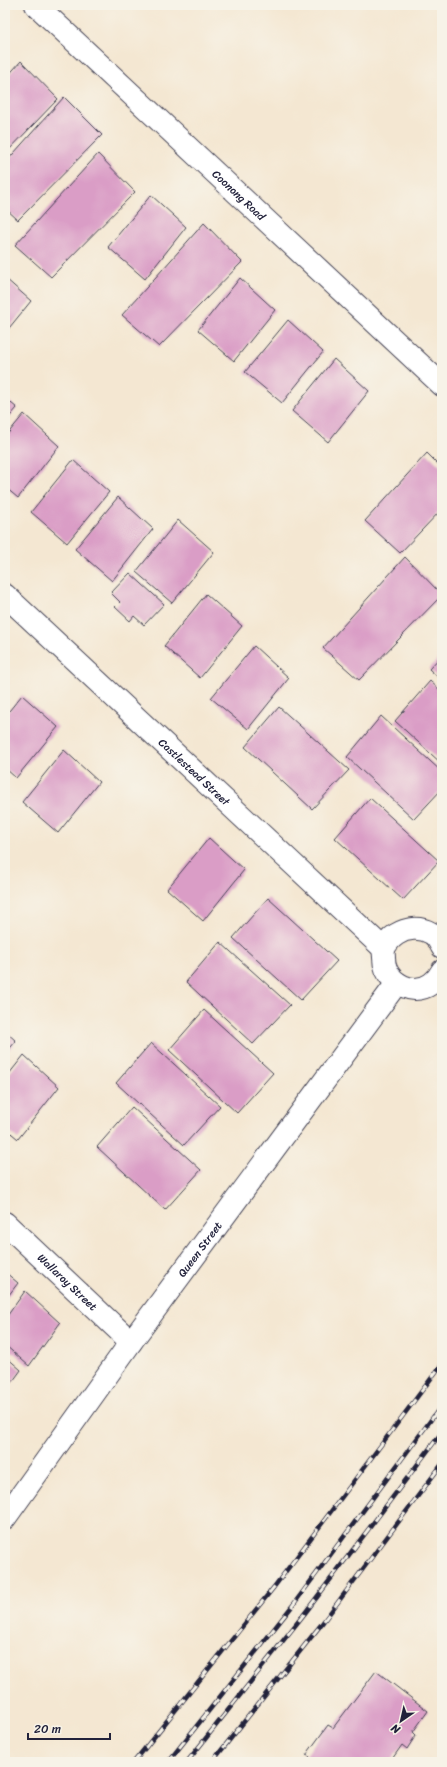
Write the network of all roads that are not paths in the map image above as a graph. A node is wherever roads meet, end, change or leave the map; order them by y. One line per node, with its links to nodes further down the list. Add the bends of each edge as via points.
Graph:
1 (36, 5): 2 (street, Coonong Road)
2 (442, 385)
3 (5, 595): 5 (street, Castlestead Street)
4 (439, 935): 5 (street, via 414,928 404,930 395,934)
5 (384, 949): 7 (street, via 386,969)
6 (442, 971): 7 (street, via 435,981 426,987 406,988)
7 (397, 983): 9 (street, Queen Street)
8 (5, 1223): 9 (street, Wallaroy Street)
9 (131, 1342): 10 (street, Queen Street)
10 (5, 1518)

